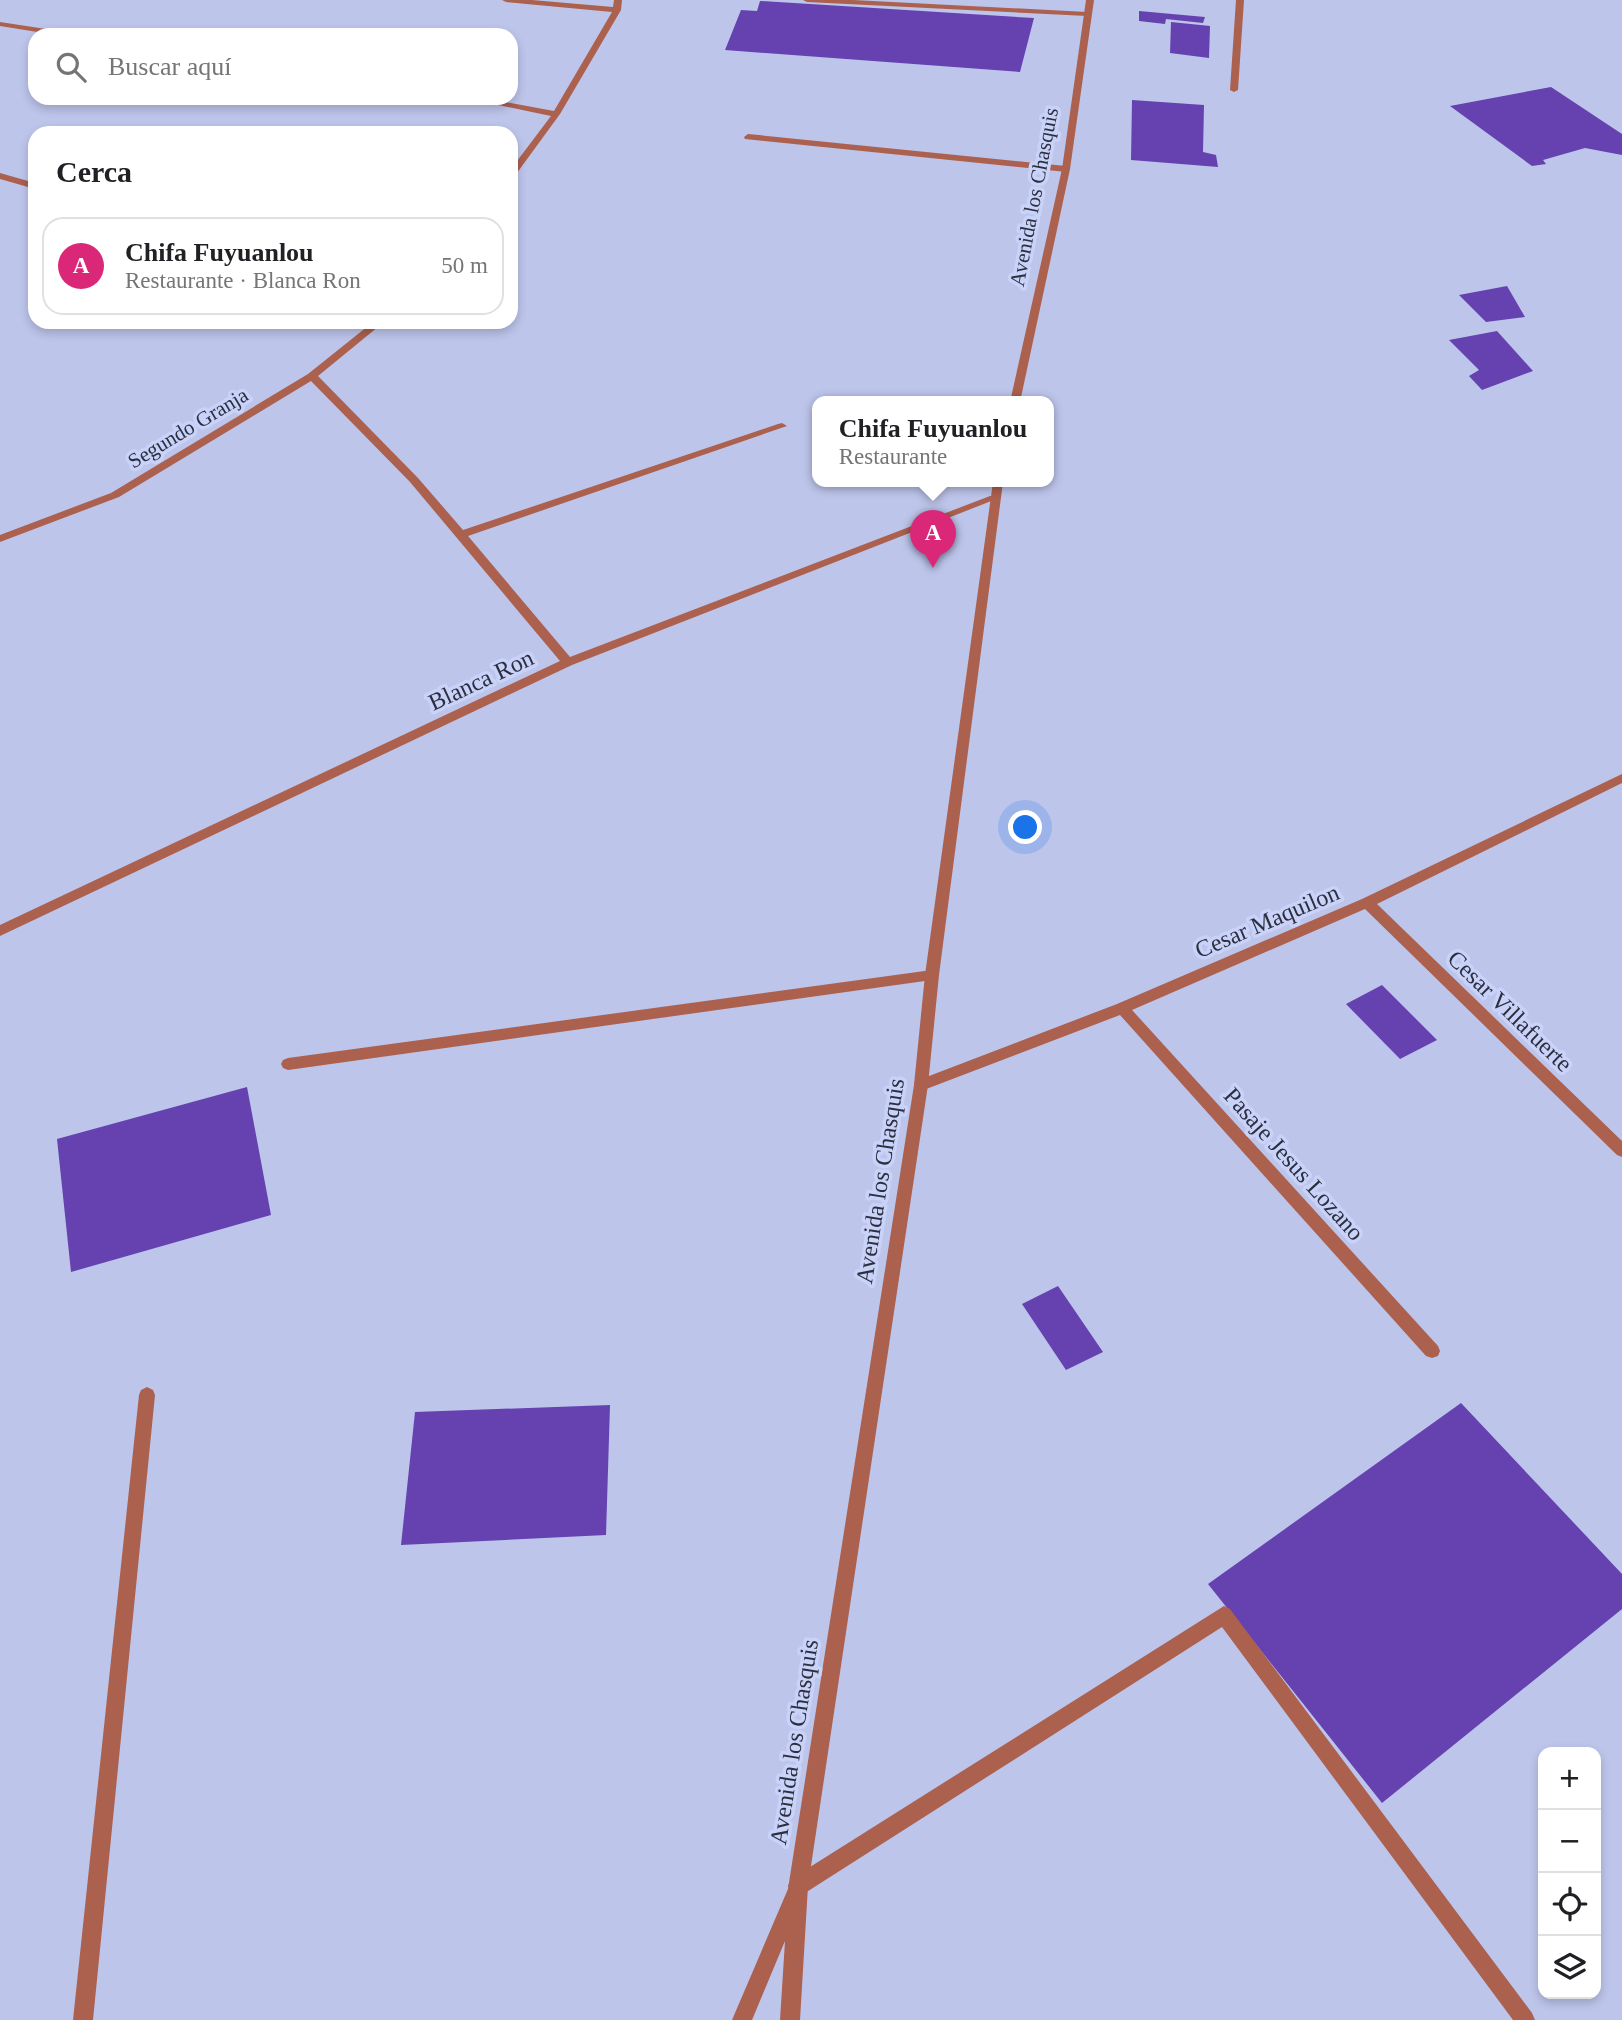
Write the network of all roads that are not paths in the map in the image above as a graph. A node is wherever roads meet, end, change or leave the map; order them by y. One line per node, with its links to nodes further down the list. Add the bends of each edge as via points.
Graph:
1 (506, 0): 6 (street)
2 (618, 0): 6 (street)
3 (807, 0): 7 (street)
4 (1090, 0): 7 (street, Avenida los Chasquis)
5 (1240, 0): 10 (street)
6 (617, 10): 12 (street)
7 (1087, 14): 15 (street, Avenida los Chasquis)
8 (0, 24): 9 (street)
9 (28, 28)
10 (1234, 89)
11 (507, 105): 12 (street)
12 (556, 114): 14 (street)
13 (748, 137): 15 (street)
14 (518, 166)
15 (1066, 169): 20 (street, Avenida los Chasquis)
16 (0, 176): 17 (street)
17 (28, 184)
18 (370, 329): 19 (street, Segundo Granja)
19 (312, 376): 24 (street, via 414,480); 25 (street, Segundo Granja, via 115,495)
20 (1016, 396)
21 (782, 426): 24 (street)
22 (997, 487): 23 (street, Avenida los Chasquis)
23 (994, 498): 26 (street, Blanca Ron); 30 (street, Avenida los Chasquis)
24 (460, 535): 26 (street)
25 (0, 538)
26 (568, 662): 29 (street, Blanca Ron)
27 (1622, 778): 28 (street, Cesar Maquilon)
28 (1367, 904): 31 (street, Cesar Maquilon); 34 (street, Cesar Villafuerte)
29 (0, 931)
30 (932, 975): 32 (street); 33 (street, Avenida los Chasquis)
31 (1122, 1008): 33 (street, Cesar Maquilon); 35 (street, Pasaje Jesus Lozano)
32 (288, 1064)
33 (921, 1085): 37 (street, Avenida los Chasquis)
34 (1622, 1151)
35 (1432, 1351)
36 (147, 1395): 38 (street)
37 (798, 1886): 39 (street, Avenida los Chasquis); 40 (street, Avenida los Chasquis); 41 (street, via 1224,1615)
38 (83, 2020)
39 (742, 2020)
40 (790, 2020)
41 (1525, 2020)

